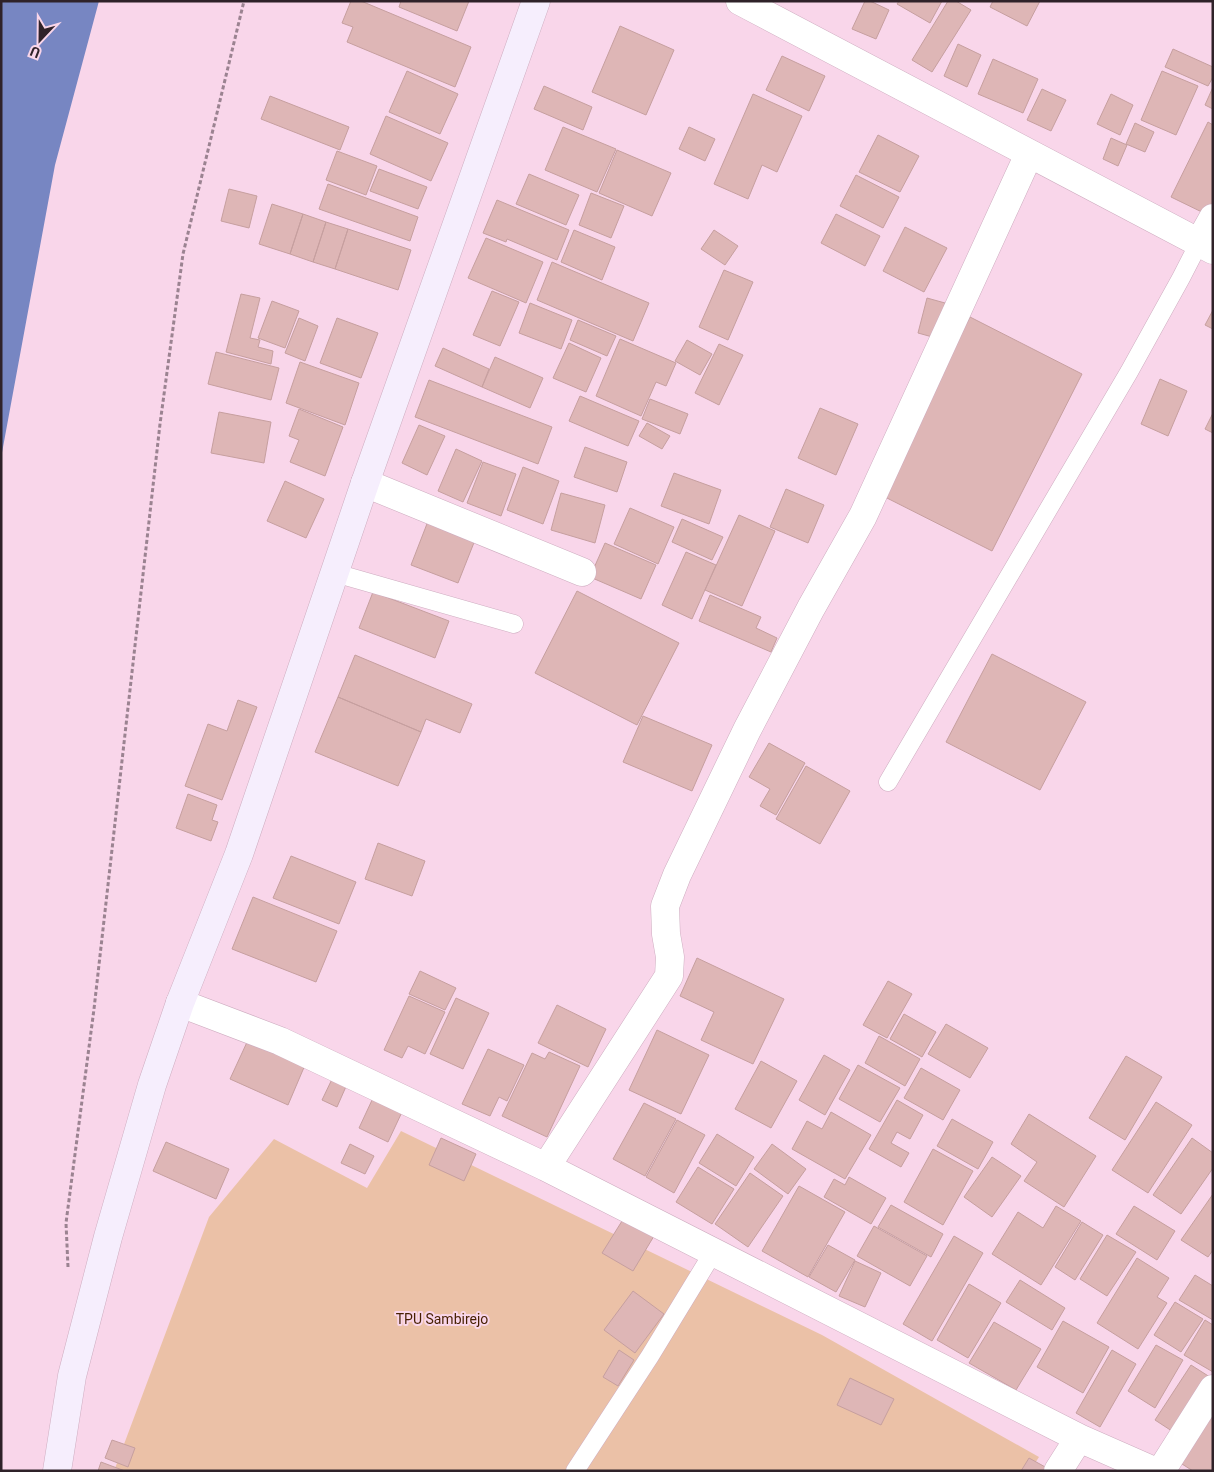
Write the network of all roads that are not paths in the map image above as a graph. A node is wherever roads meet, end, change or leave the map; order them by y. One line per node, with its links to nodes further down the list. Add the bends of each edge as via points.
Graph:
1 (536, 1): 6 (main road)
2 (740, 1): 3 (street)
3 (1029, 154): 5 (street); 12 (street, via 864,516 746,730 677,875 665,906 669,976)
4 (1213, 218): 5 (street)
5 (1206, 247): 10 (lane, via 1181,278)
6 (365, 483): 7 (street); 8 (main road)
7 (582, 572)
8 (335, 573): 9 (lane); 11 (main road, via 239,854)
9 (514, 624)
10 (888, 782)
11 (180, 1003): 12 (street, via 280,1041); 16 (main road, via 152,1085 108,1237 72,1376)
12 (546, 1167): 13 (street)
13 (714, 1251): 15 (street); 17 (lane)
14 (1213, 1389): 20 (street)
15 (1080, 1438): 18 (street); 19 (street)
16 (57, 1471)
17 (575, 1471)
18 (1058, 1471)
19 (1154, 1471)
20 (1161, 1471)

